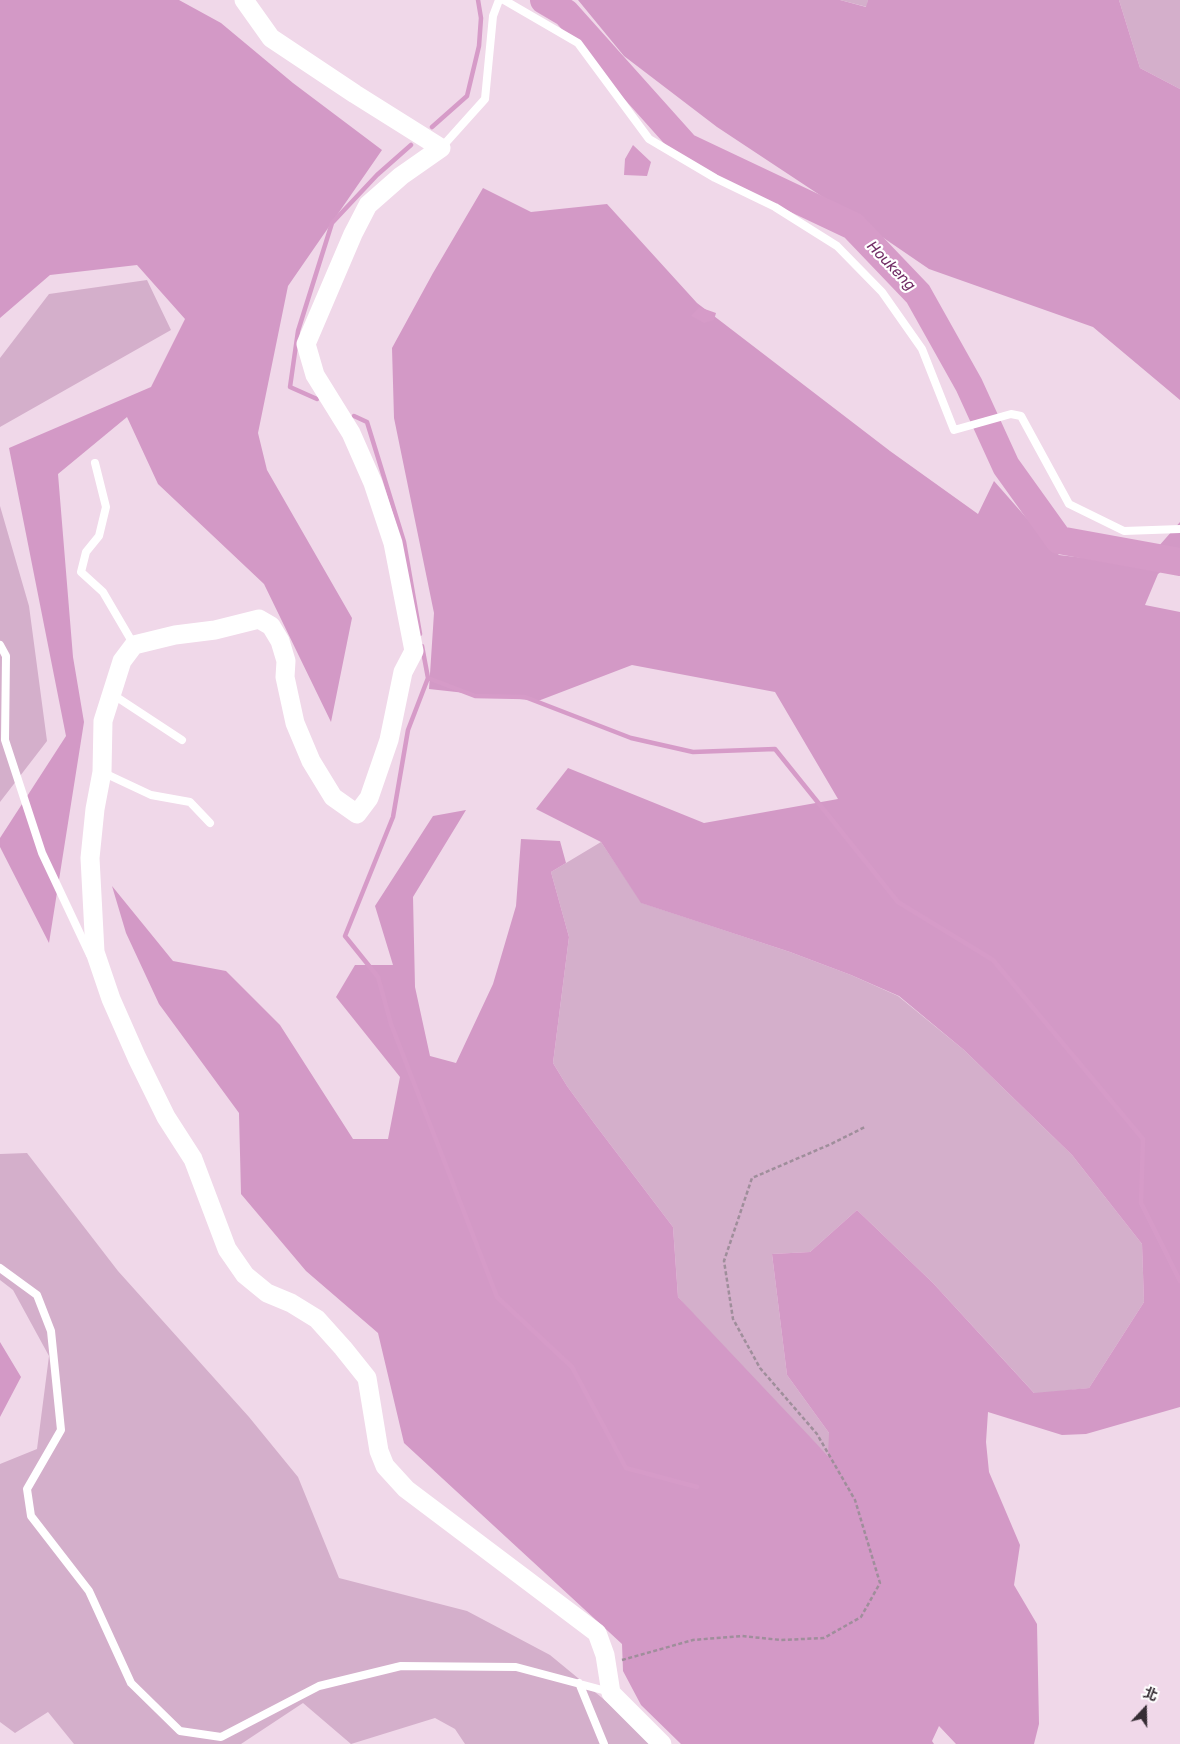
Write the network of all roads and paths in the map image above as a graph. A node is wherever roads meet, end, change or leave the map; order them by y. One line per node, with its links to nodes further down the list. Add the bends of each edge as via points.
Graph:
1 (244, 0): 4 (street, via 271,38)
2 (499, 0): 4 (lane, via 493,16 485,99)
3 (504, 0): 6 (lane, via 578,43 649,139 715,178 775,207 837,246 882,292 922,348 954,430 1011,414 1021,416 1069,504 1124,531)
4 (441, 148): 8 (street, via 368,205 306,344 315,375 351,433 374,483 393,543 414,651 404,672 389,740 370,798 357,814 333,797 311,761 295,723 285,677 286,661 271,626 259,619)
5 (94, 463): 8 (lane, via 106,507 99,536 86,552 81,572 103,592)
6 (1180, 529)
7 (0, 645): 13 (lane, via 6,656 6,740 21,793 42,853)
8 (134, 645): 9 (street, via 122,661)
9 (110, 693): 10 (lane); 11 (street, via 103,721)
10 (182, 740)
11 (102, 772): 12 (lane, via 151,795 190,802); 13 (street, via 90,858 95,952)
12 (210, 824)
13 (111, 999): 16 (street, via 166,1117 193,1159 228,1249 245,1275 267,1292 317,1319 367,1378 379,1451 385,1466 406,1489 597,1633)
14 (865, 1127): 16 (path, via 752,1178 724,1261 733,1319 760,1368 817,1434 855,1500 880,1583 861,1617 824,1638 781,1640 742,1636 693,1640)
15 (0, 1268): 17 (lane, via 37,1296 51,1331 61,1430 27,1489 31,1516 90,1591 131,1683 180,1731 221,1737 320,1686 401,1666 516,1667)
16 (606, 1664): 18 (street)
17 (579, 1683): 18 (lane); 19 (lane)
18 (611, 1692): 20 (street)
19 (604, 1744)
20 (662, 1744)

